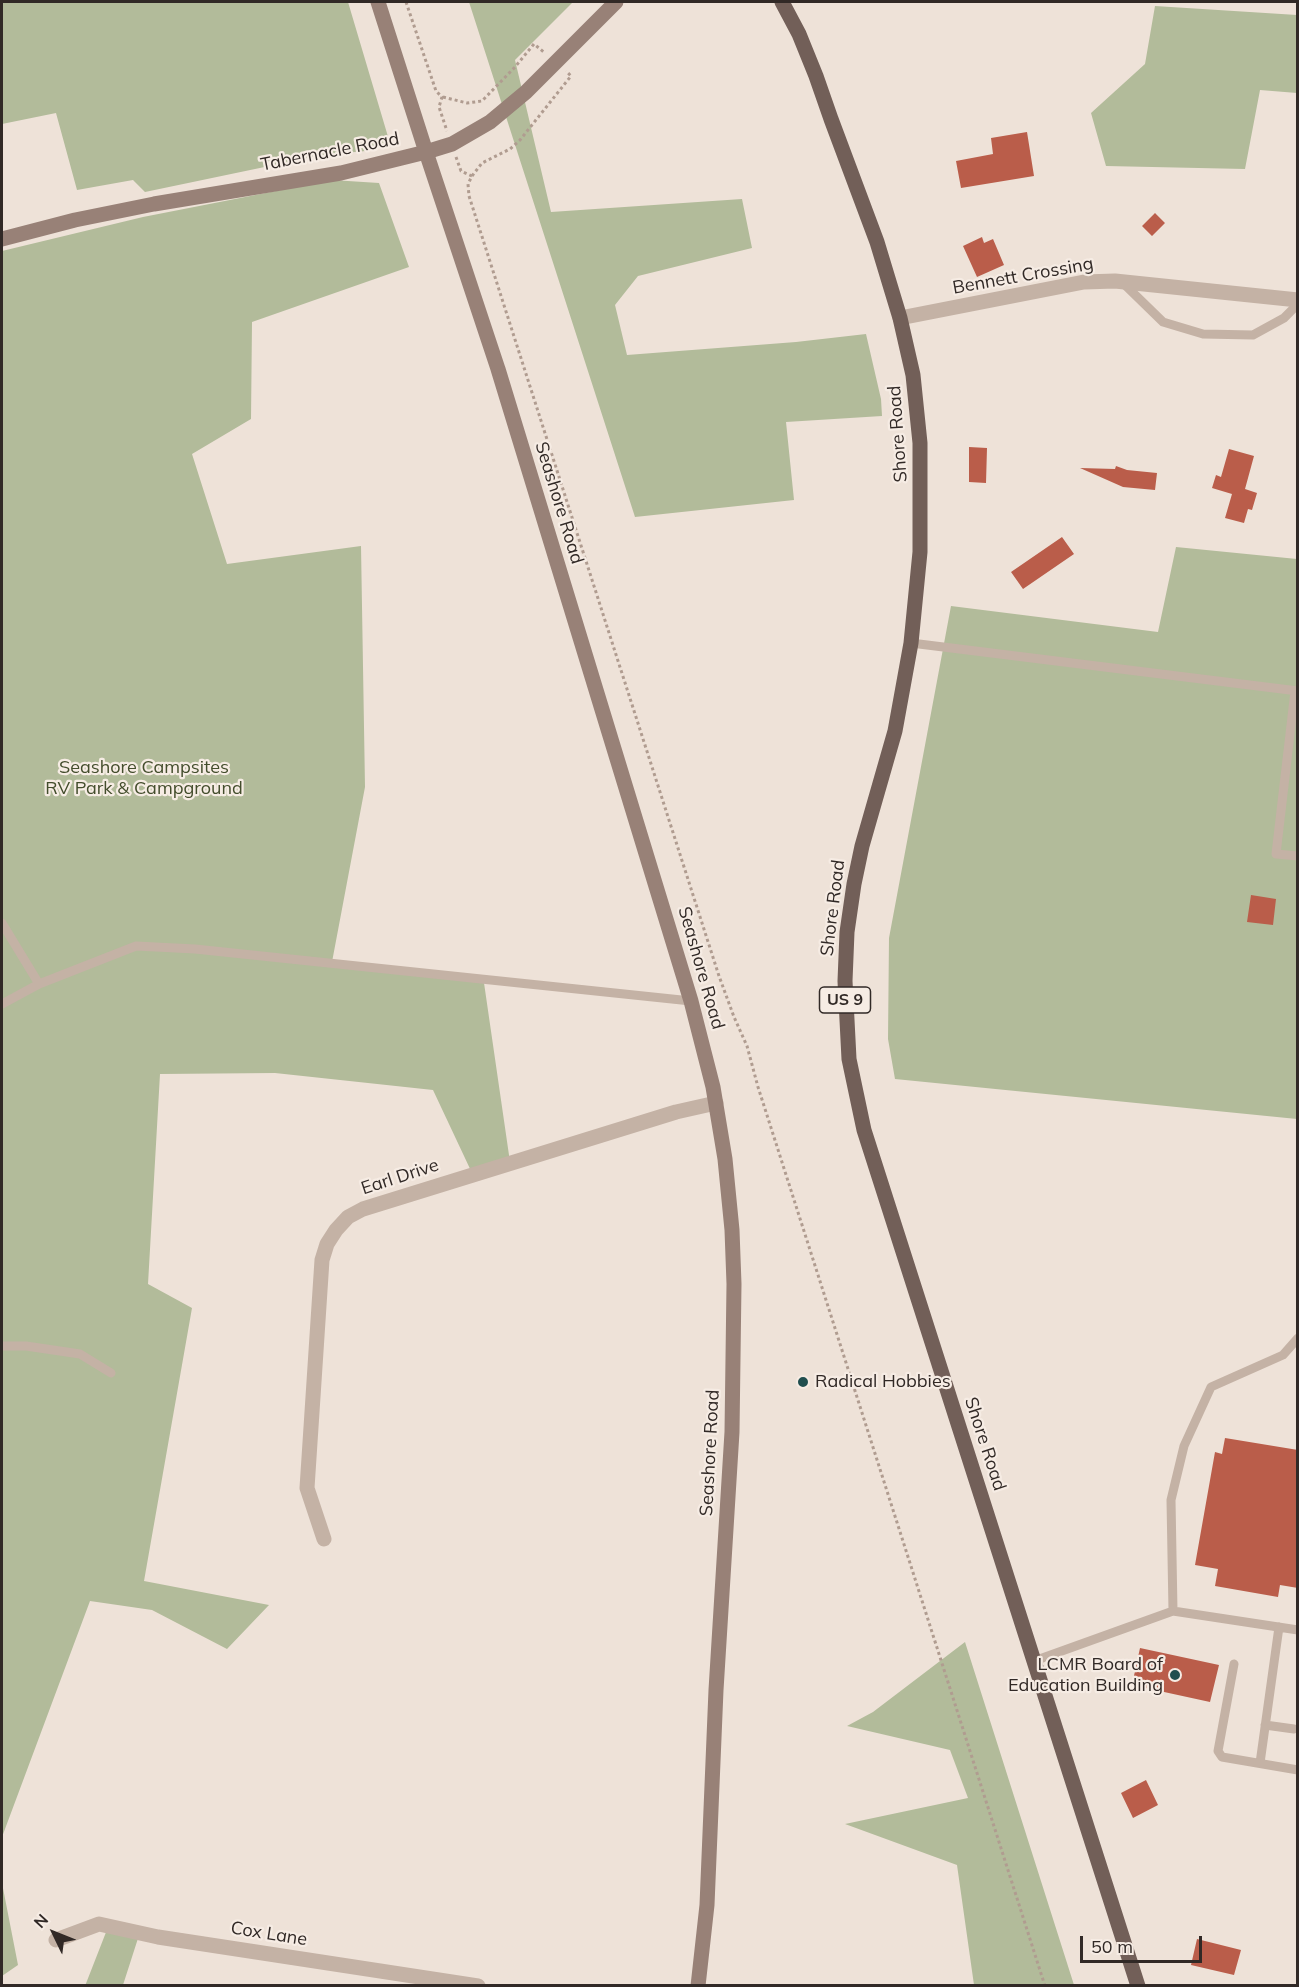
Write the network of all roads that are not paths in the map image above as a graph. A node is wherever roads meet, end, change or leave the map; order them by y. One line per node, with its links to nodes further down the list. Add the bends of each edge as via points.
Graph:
1 (378, 2): 4 (street, Seashore Road)
2 (616, 2): 4 (street, Tabernacle Road, via 526,92 490,122 452,144)
3 (782, 2): 8 (main road, Shore Road / US 9, via 816,76 877,242)
4 (426, 152): 5 (street, Tabernacle Road, via 341,173 75,220); 14 (street, Seashore Road, via 498,369)
5 (2, 239)
6 (1121, 281): 7 (street, Bennett Crossing); 7 (lane, via 1162,322 1203,334 1253,335 1284,318); 8 (street, Bennett Crossing, via 1084,282)
7 (1298, 302)
8 (900, 318): 9 (main road, Shore Road / US 9, via 913,375 920,443 920,552)
9 (911, 643): 10 (lane); 24 (main road, Shore Road / US 9, via 895,731 854,884 844,981 849,1059 864,1130)
10 (1296, 691): 11 (lane, via 1276,854)
11 (1298, 856)
12 (2, 923): 13 (lane)
13 (39, 984): 14 (lane, via 136,946); 15 (lane)
14 (691, 1001): 16 (street, Seashore Road)
15 (2, 1004)
16 (716, 1103): 20 (street, Earl Drive, via 363,1209 336,1230 322,1260 307,1488); 32 (street, Seashore Road, via 732,1230 734,1366 707,1905)
17 (1298, 1338): 21 (lane, via 1282,1355 1211,1387 1184,1446 1171,1500)
18 (2, 1346): 19 (lane, via 80,1354)
19 (111, 1373)
20 (324, 1539)
21 (1173, 1611): 22 (lane); 24 (lane)
22 (1279, 1627): 23 (lane); 26 (lane)
23 (1298, 1630)
24 (1034, 1661): 33 (main road, Shore Road / US 9)
25 (1234, 1664): 28 (lane, via 1218,1751 1222,1757)
26 (1265, 1725): 27 (lane); 28 (lane)
27 (1293, 1729)
28 (1260, 1763): 29 (lane)
29 (1298, 1770)
30 (56, 1940): 31 (street, Cox Lane, via 99,1924 158,1937)
31 (478, 1986)
32 (698, 1986)
33 (1138, 1986)

